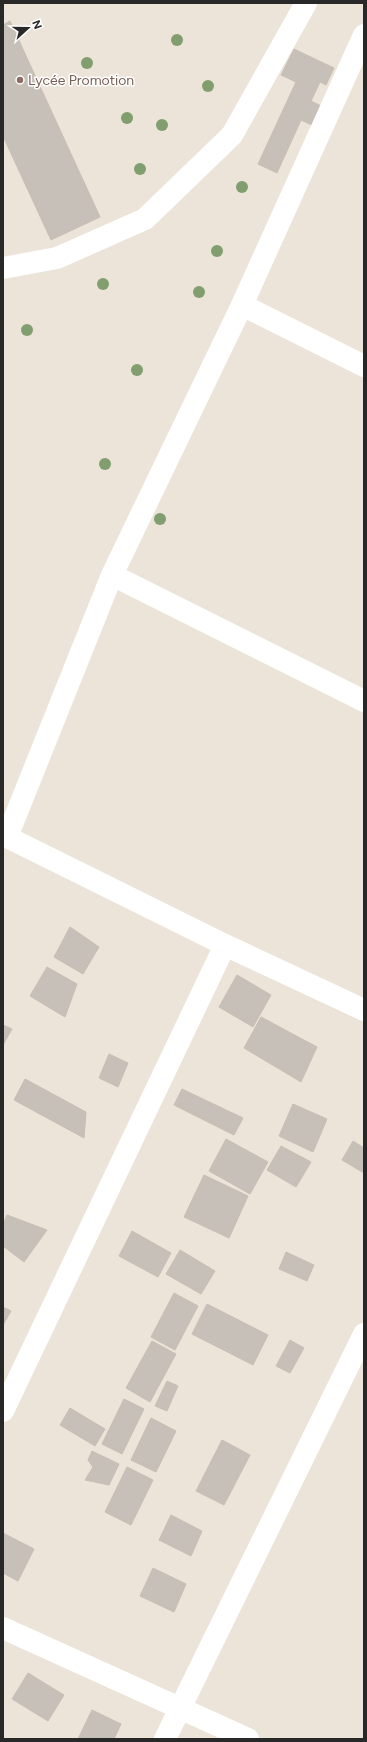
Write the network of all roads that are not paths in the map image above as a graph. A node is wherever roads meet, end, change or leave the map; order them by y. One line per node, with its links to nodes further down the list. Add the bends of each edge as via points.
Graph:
1 (306, 3): 3 (street, via 232,135 145,219 57,258)
2 (364, 35): 4 (street)
3 (3, 268)
4 (242, 305): 5 (street); 6 (street)
5 (364, 366)
6 (112, 576): 7 (street); 8 (street)
7 (364, 700)
8 (5, 836): 9 (street)
9 (225, 945): 10 (street); 12 (street)
10 (364, 1010)
11 (364, 1334): 14 (street)
12 (3, 1411)
13 (3, 1628): 14 (street)
14 (180, 1708): 15 (street); 16 (street)
15 (165, 1739)
16 (248, 1739)

